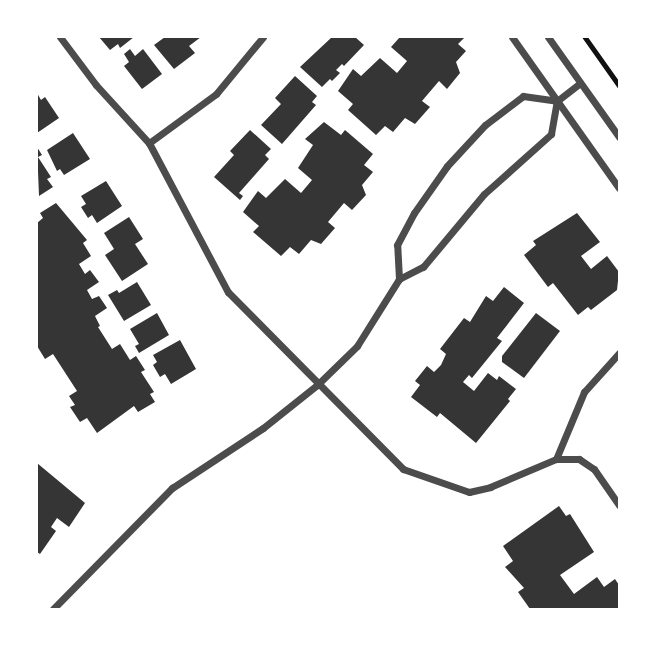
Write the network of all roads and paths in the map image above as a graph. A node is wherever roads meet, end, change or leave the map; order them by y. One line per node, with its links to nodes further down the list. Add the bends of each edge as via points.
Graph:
1 (60, 37): 10 (street)
2 (263, 37): 10 (street, via 216,94)
3 (512, 37): 8 (street)
4 (548, 37): 6 (street)
5 (585, 37): 7 (path)
6 (580, 83): 8 (street); 9 (street)
7 (619, 85)
8 (556, 101): 11 (street); 12 (street, via 551,134 484,194 423,267); 12 (street, via 523,96 485,125 447,166 397,245)
9 (619, 137)
10 (149, 143): 14 (street, via 229,292)
11 (619, 188)
12 (399, 279): 14 (street, via 358,346)
13 (619, 353): 15 (street, via 584,392)
14 (317, 385): 15 (street, via 403,470 470,492); 17 (street, via 263,428 172,488)
15 (556, 459): 16 (street, via 579,459 594,469)
16 (619, 505)
17 (53, 609)

